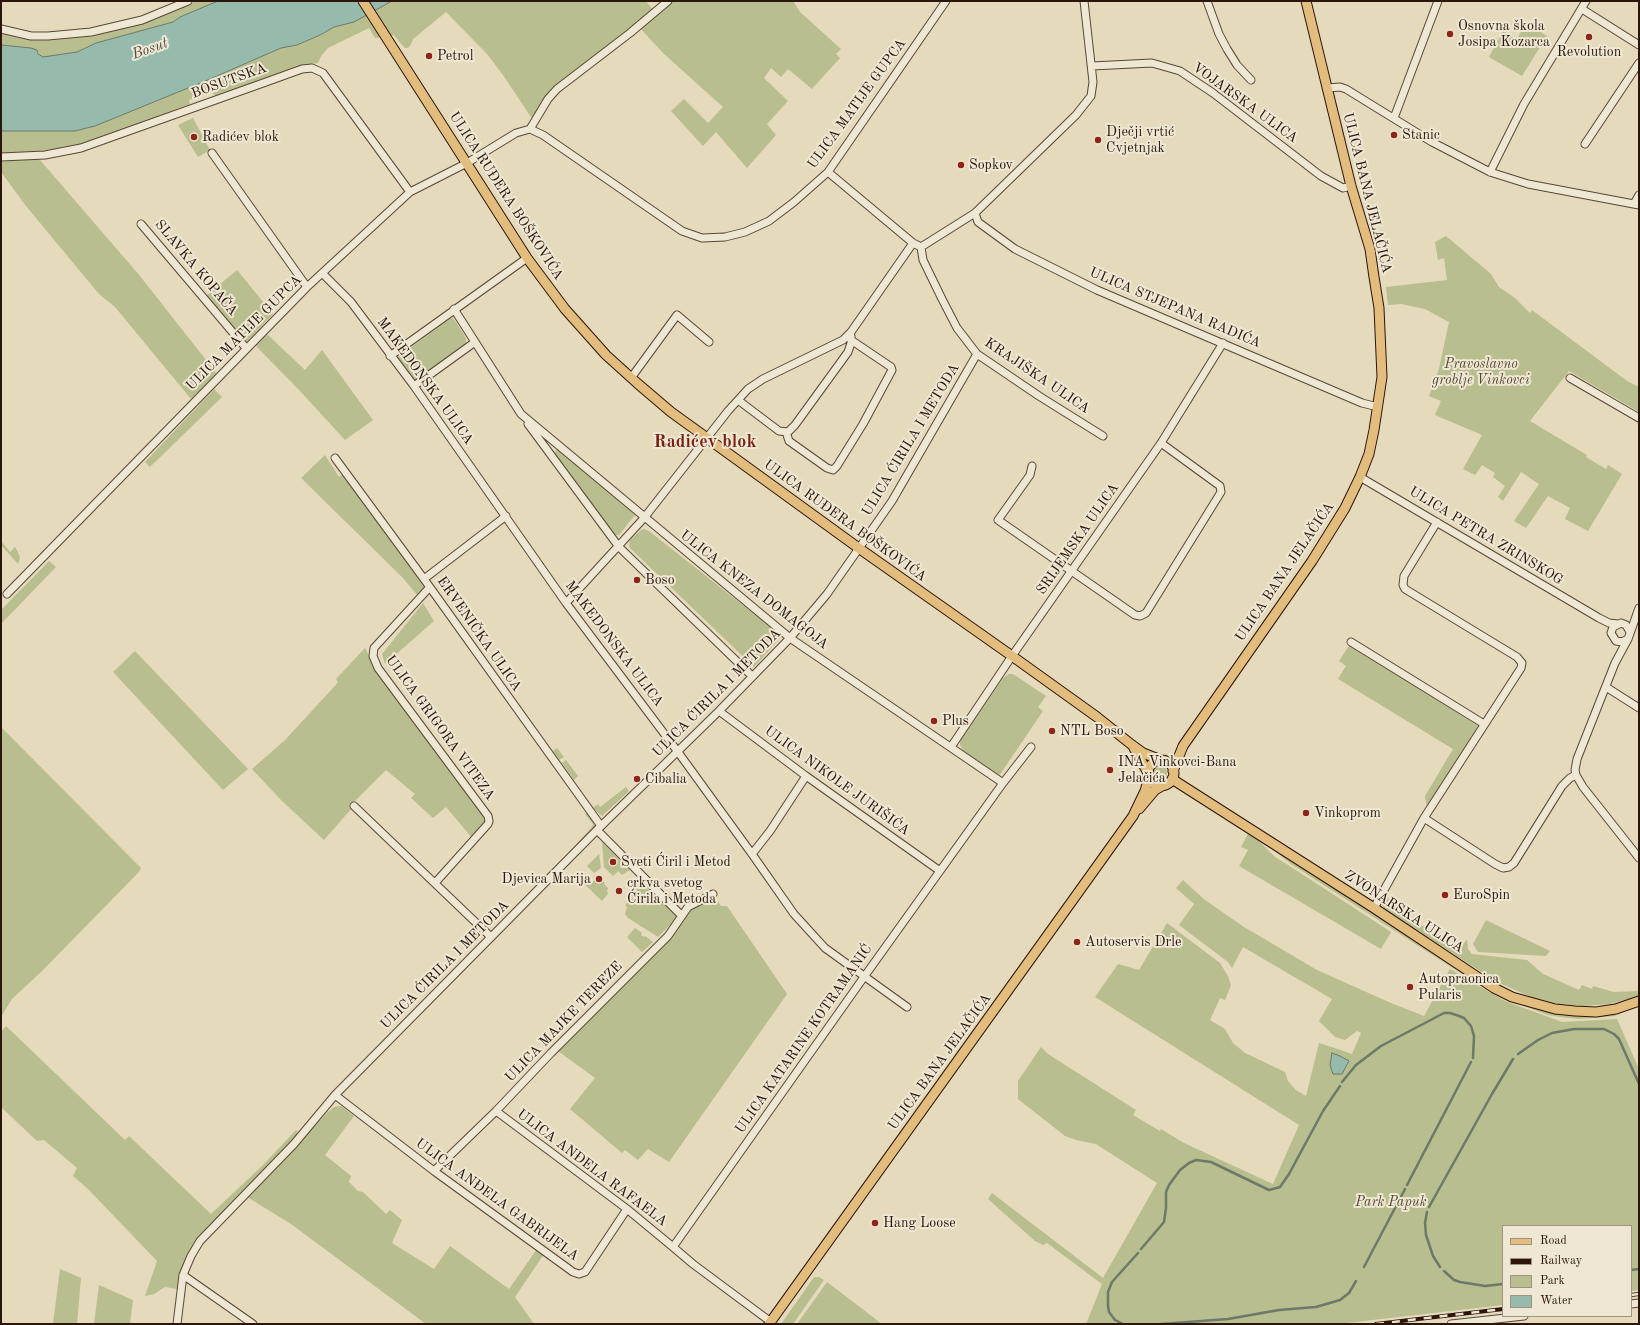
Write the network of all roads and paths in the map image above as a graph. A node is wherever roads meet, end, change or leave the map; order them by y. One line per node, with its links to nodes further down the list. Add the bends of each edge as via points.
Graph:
1 (188, 1): 11 (street, via 142,20 91,32 31,36)
2 (364, 1): 22 (main road, ULICA RUĐERA BOŠKOVIĆA)
3 (668, 1): 18 (street, via 557,89)
4 (946, 1): 23 (street, ULICA MATIJE GUPCA)
5 (1084, 1): 14 (street)
6 (1207, 1): 15 (street, via 1227,49)
7 (1306, 1): 16 (main road, ULICA BANA JELAČIĆA)
8 (1438, 1): 17 (street)
9 (1586, 1): 10 (street)
10 (1582, 9): 12 (street); 24 (street, via 1524,104)
11 (1, 29)
12 (1639, 45)
13 (1639, 63): 19 (street)
14 (1092, 66): 25 (street, VOJARSKA ULICA, via 1152,63 1180,71 1213,93 1321,176 1343,188); 29 (street, via 1093,90 1087,102)
15 (1251, 80)
16 (1327, 88): 17 (street, via 1346,89); 25 (main road, ULICA BANA JELAČIĆA)
17 (1394, 118): 24 (street, via 1432,142)
18 (530, 129): 22 (street, ULICA MATIJE GUPCA, via 516,133); 23 (street, ULICA MATIJE GUPCA, via 544,135 682,232 702,238 725,237 745,232 769,221)
19 (1584, 144)
20 (212, 153): 35 (street)
21 (1, 157): 26 (street, BOSUTSKA, via 45,155 80,148 302,69 312,68 322,74)
22 (467, 163): 26 (street, ULICA MATIJE GUPCA); 33 (main road, ULICA RUĐERA BOŠKOVIĆA)
23 (828, 172): 31 (street)
24 (1490, 172): 28 (street, via 1528,184)
25 (1351, 186): 49 (main road, ULICA BANA JELAČIĆA, via 1370,249 1379,308 1382,377)
26 (410, 192): 34 (street, ULICA MATIJE GUPCA)
27 (1639, 195): 28 (street)
28 (1637, 205)
29 (975, 213): 32 (street); 41 (street, ULICA STJEPANA RADIĆA, via 978,222 1015,249 1097,290)
30 (141, 224): 42 (street, SLAVKA KOPAČA)
31 (913, 242): 32 (street); 37 (street)
32 (921, 247): 43 (street, KRAJIŠKA ULICA, via 923,260 957,328)
33 (527, 258): 36 (street); 45 (main road, ULICA RUĐERA BOŠKOVIĆA, via 565,309 606,355)
34 (323, 274): 35 (street, ULICA MATIJE GUPCA); 44 (street, MAKEDONSKA ULICA, via 350,302)
35 (307, 287): 42 (street, ULICA MATIJE GUPCA)
36 (454, 309): 39 (street, ULICA KNEZA DOMAGOJA); 44 (street)
37 (851, 332): 38 (street); 48 (street, via 838,343 756,383)
38 (851, 340): 52 (street, via 848,352 795,426); 52 (street, via 892,370 838,466 833,470 827,468 790,441)
39 (475, 342): 47 (street); 50 (street, ULICA KNEZA DOMAGOJA)
40 (709, 342): 45 (street, via 677,315)
41 (1223, 343): 49 (street, ULICA STJEPANA RADIĆA, via 1362,403); 55 (street, SRIJEMSKA ULICA)
42 (246, 348): 67 (street, ULICA MATIJE GUPCA)
43 (977, 354): 53 (street, KRAJIŠKA ULICA); 63 (street, ULICA ĆIRILA I METODA, via 892,501)
44 (390, 356): 47 (street, MAKEDONSKA ULICA)
45 (631, 378): 54 (main road, ULICA RUĐERA BOŠKOVIĆA)
46 (1570, 378): 51 (street)
47 (414, 386): 59 (street, MAKEDONSKA ULICA)
48 (738, 400): 52 (street, via 779,432); 54 (street)
49 (1378, 406): 58 (main road, ULICA BANA JELAČIĆA, via 1369,454)
50 (521, 414): 60 (street, ULICA KNEZA DOMAGOJA); 62 (street, ULICA KNEZA DOMAGOJA)
51 (1639, 418)
52 (786, 432)
53 (1103, 436)
54 (707, 438): 60 (street); 63 (main road, ULICA RUĐERA BOŠKOVIĆA)
55 (1160, 443): 64 (street, SRIJEMSKA ULICA); 64 (street, via 1220,486 1221,492 1146,613 1134,615)
56 (335, 458): 65 (street, ERVENIČKA ULICA)
57 (1032, 466): 64 (street, via 1030,475 998,520)
58 (1360, 477): 61 (street, ULICA PETRA ZRINSKOG); 84 (main road, ULICA BANA JELAČIĆA, via 1345,508 1312,561)
59 (506, 516): 65 (street); 68 (street, MAKEDONSKA ULICA)
60 (644, 518): 62 (street); 74 (street, ULICA KNEZA DOMAGOJA)
61 (1437, 522): 70 (street, ULICA PETRA ZRINSKOG); 82 (street, via 1404,576 1402,585 1517,657 1522,663 1520,672)
62 (620, 547): 68 (street); 78 (street, ULICA KNEZA DOMAGOJA)
63 (860, 549): 74 (street, ULICA ĆIRILA I METODA); 76 (main road, ULICA RUĐERA BOŠKOVIĆA)
64 (1071, 571): 76 (street, SRIJEMSKA ULICA)
65 (424, 580): 66 (street, ERVENIČKA ULICA)
66 (429, 588): 98 (street, ERVENIČKA ULICA); 102 (street, ULICA GRIGORA VITEZA, via 374,648 373,656 378,668 488,816 488,824)
67 (7, 594)
68 (566, 603): 87 (street, MAKEDONSKA ULICA)
69 (1638, 610): 71 (street); 73 (street, ULICA PETRA ZRINSKOG)
70 (1599, 618): 71 (street, ULICA PETRA ZRINSKOG); 72 (street, ULICA PETRA ZRINSKOG, via 1609,628)
71 (1619, 624): 72 (street, via 1613,627); 73 (street, via 1626,625)
72 (1612, 636): 73 (street, via 1622,642); 77 (street, ULICA PETRA ZRINSKOG, via 1616,649)
73 (1629, 636): 77 (street, ULICA PETRA ZRINSKOG)
74 (790, 638): 78 (street, ULICA ĆIRILA I METODA); 86 (street, ULICA KNEZA DOMAGOJA)
75 (1352, 642): 82 (street)
76 (1012, 656): 83 (main road, ULICA RUĐERA BOŠKOVIĆA); 86 (street, SRIJEMSKA ULICA)
77 (1616, 663): 79 (street, ULICA PETRA ZRINSKOG)
78 (752, 676): 81 (street, ULICA ĆIRILA I METODA)
79 (1606, 687): 80 (street); 91 (street, ULICA PETRA ZRINSKOG, via 1577,759)
80 (1639, 708)
81 (719, 711): 87 (street, ULICA ĆIRILA I METODA); 92 (street, ULICA NIKOLE JURIŠIĆA)
82 (1484, 724): 97 (street)
83 (1132, 745): 88 (main road, ULICA RUĐERA BOŠKOVIĆA, via 1143,753); 89 (main road, ULICA RUĐERA BOŠKOVIĆA)
84 (1183, 746): 88 (main road, ULICA BANA JELAČIĆA); 90 (main road, ULICA BANA JELAČIĆA)
85 (1031, 747): 93 (street, ULICA KATARINE KOTRAMANIĆ)
86 (951, 748): 93 (street, ULICA KNEZA DOMAGOJA)
87 (678, 752): 98 (street, ULICA ĆIRILA I METODA); 99 (street, MAKEDONSKA ULICA)
88 (1163, 761): 89 (main road, ULICA BANA JELAČIĆA, via 1153,763); 90 (main road, via 1169,763)
89 (1148, 775): 94 (main road, via 1154,784); 96 (main road, ULICA BANA JELAČIĆA, via 1145,791)
90 (1173, 775): 94 (main road, ULICA BANA JELAČIĆA, via 1170,783); 104 (main road, ZVONARSKA ULICA)
91 (1576, 775): 97 (street, via 1562,786 1509,867 1503,868 1495,864); 100 (street)
92 (806, 776): 99 (street); 101 (street, ULICA NIKOLE JURIŠIĆA)
93 (1003, 783): 101 (street, ULICA KATARINE KOTRAMANIĆ)
94 (1162, 786): 96 (main road, ULICA BANA JELAČIĆA, via 1155,790)
95 (354, 806): 102 (street)
96 (1133, 816): 117 (main road, ULICA BANA JELAČIĆA)
97 (1424, 818): 104 (street)
98 (599, 828): 105 (street, ERVENIČKA ULICA); 106 (street, ULICA ĆIRILA I METODA)
99 (752, 854): 107 (street, MAKEDONSKA ULICA, via 794,914 825,948)
100 (1639, 858)
101 (940, 870): 107 (street, ULICA KATARINE KOTRAMANIĆ)
102 (435, 883): 106 (street)
103 (713, 894): 105 (street, ULICA MAJKE TEREZE, via 694,903)
104 (1374, 908): 108 (main road, ZVONARSKA ULICA, via 1477,977 1512,997 1554,1009 1596,1012 1616,1009)
105 (681, 915): 111 (street, ULICA MAJKE TEREZE, via 668,936)
106 (491, 937): 110 (street, ULICA ĆIRILA I METODA)
107 (864, 977): 109 (street, MAKEDONSKA ULICA); 114 (street, ULICA KATARINE KOTRAMANIĆ)
108 (1639, 1001)
109 (907, 1007)
110 (335, 1095): 112 (street, ULICA ANĐELA GABRIJELA); 115 (street, ULICA ĆIRILA I METODA, via 294,1144 200,1241)
111 (496, 1111): 112 (street, ULICA MAJKE TEREZE); 113 (street, ULICA ANĐELA RAFAELA)
112 (434, 1171): 113 (street, ULICA ANĐELA GABRIJELA, via 579,1274 585,1272)
113 (627, 1209): 114 (street, ULICA ANĐELA RAFAELA)
114 (673, 1247): 117 (street)
115 (183, 1275): 118 (street, ULICA ĆIRILA I METODA); 119 (street)
116 (1516, 1317): 121 (street)
117 (770, 1323)
118 (177, 1324)
119 (253, 1324)
120 (1451, 1324): 121 (street)
121 (1456, 1324)

